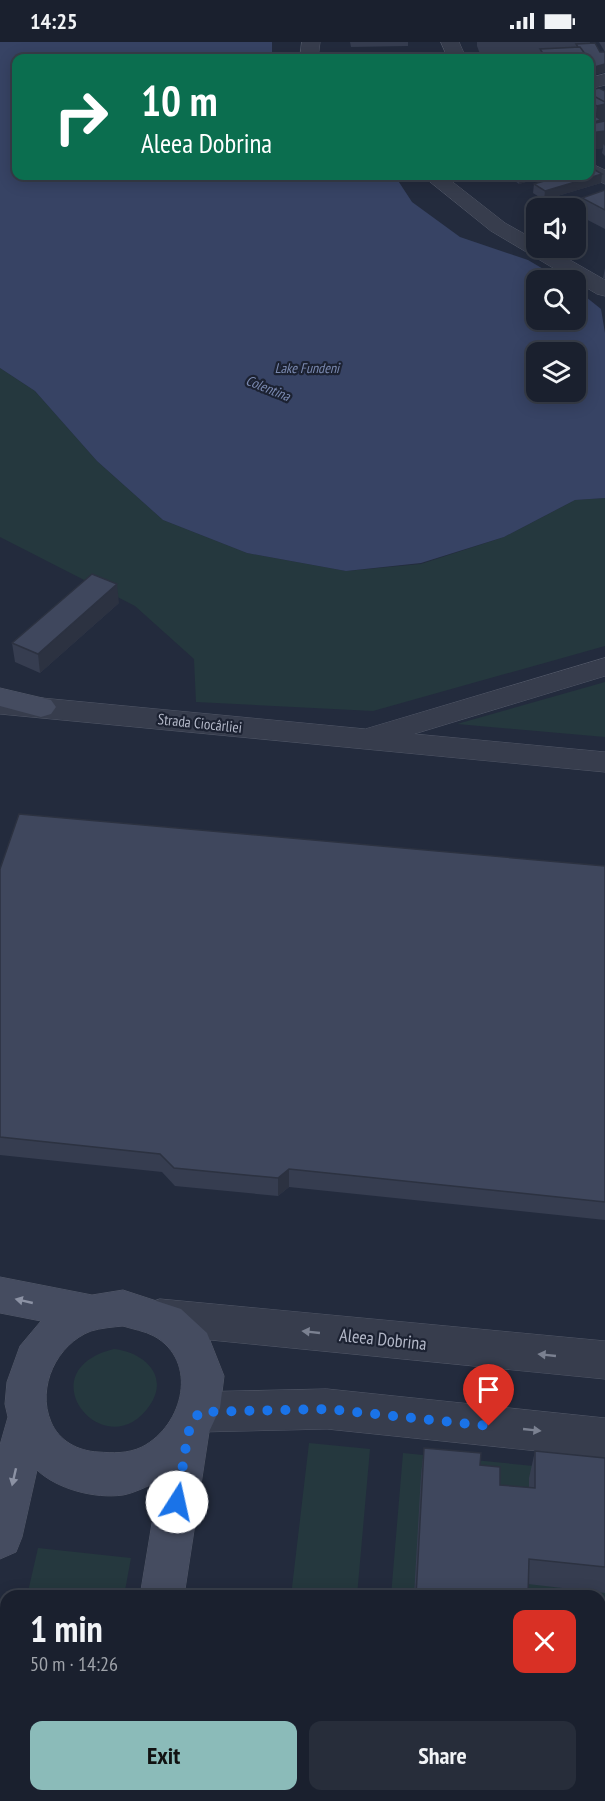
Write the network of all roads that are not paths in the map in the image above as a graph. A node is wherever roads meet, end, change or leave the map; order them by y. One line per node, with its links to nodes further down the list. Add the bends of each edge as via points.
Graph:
1 (438, 180): 2 (street, via 498,226)
2 (605, 289)
3 (605, 667): 8 (street, Strada Ciocârliei)
4 (0, 697): 6 (main road)
5 (0, 704): 6 (street, Strada Ciocârliei)
6 (41, 706): 7 (main road); 8 (street, Strada Ciocârliei)
7 (0, 716)
8 (360, 740): 9 (street, Strada Ciocârliei)
9 (605, 762)
10 (0, 1295): 11 (main road, one-way to 10)
11 (91, 1312): 12 (main road, via 123,1308); 14 (main road, via 65,1325 43,1345)
12 (160, 1317): 13 (street, Aleea Dobrina, one-way to 12); 15 (main road, via 175,1326 197,1354 204,1385)
13 (605, 1360)
14 (17, 1408): 15 (main road, via 34,1437 59,1462 101,1475 152,1464 166,1456); 17 (main road, one-way to 17)
15 (194, 1423): 16 (street, one-way to 16, via 327,1409); 18 (main road)
16 (605, 1438)
17 (0, 1537)
18 (163, 1590)

